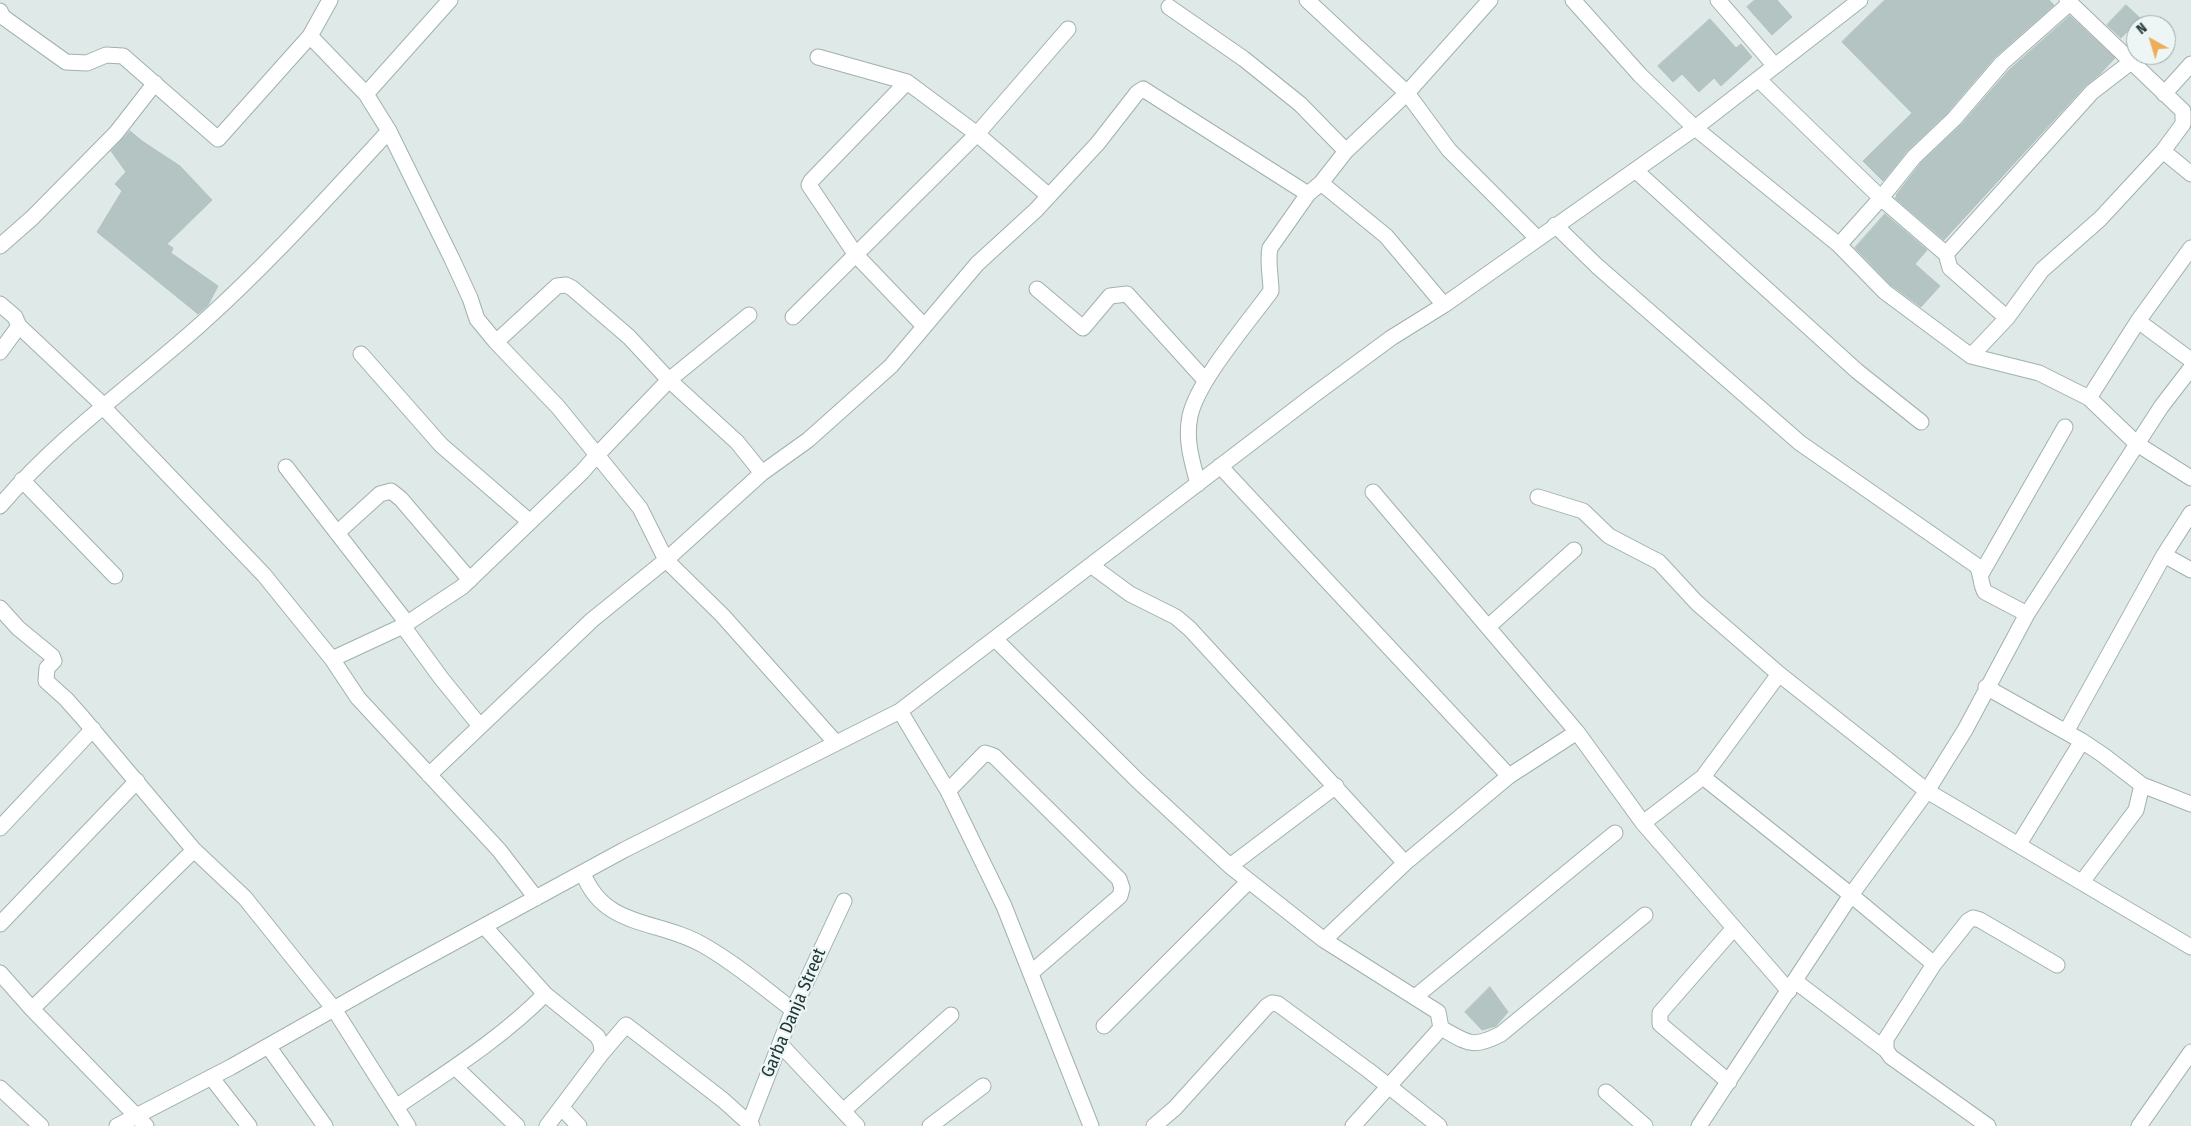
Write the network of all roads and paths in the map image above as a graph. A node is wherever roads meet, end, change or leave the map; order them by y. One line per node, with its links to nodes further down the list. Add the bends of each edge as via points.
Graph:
1 (330, 0): 12 (street)
2 (450, 0): 23 (street)
3 (1307, 0): 22 (street)
4 (1490, 0): 22 (street)
5 (1573, 0): 25 (street, via 1640,75)
6 (1718, 0): 18 (street)
7 (2068, 1): 14 (street); 35 (street, via 2002,63 1954,119 1914,157)
8 (1854, 2): 18 (street)
9 (1169, 7): 28 (street, via 1244,59 1300,104)
10 (1, 16): 21 (street, via 66,62 87,63 106,56 123,56)
11 (1068, 30): 27 (street)
12 (310, 36): 21 (street, via 218,139); 23 (street)
13 (818, 57): 20 (street)
14 (2126, 57)
15 (2191, 64): 24 (street)
16 (2127, 65): 41 (street, via 2092,92)
17 (2134, 65): 24 (street)
18 (1775, 66): 19 (street)
19 (1758, 80): 25 (street); 35 (street)
20 (907, 82): 27 (street); 42 (street, via 809,185)
21 (155, 83): 39 (street, via 116,133)
22 (1407, 92): 28 (street); 37 (street, via 1449,150)
23 (366, 94): 26 (street)
24 (2164, 94): 29 (street, via 2183,111 2184,116 2183,124)
25 (1695, 128): 30 (street); 38 (street)
26 (388, 131): 52 (street, via 452,259 477,319); 61 (street, via 266,264)
27 (977, 134): 34 (street); 42 (street)
28 (1346, 151): 32 (street)
29 (2163, 151): 31 (street); 48 (street, via 2100,218 2042,270)
30 (1635, 170): 36 (street); 62 (street, via 1857,371)
31 (2191, 174)
32 (1321, 183): 33 (street); 45 (street, via 1386,236)
33 (1308, 194): 34 (street, via 1143,89 1137,92 1098,143); 59 (street, via 1270,248 1271,291)
34 (1049, 196): 51 (street, via 977,264)
35 (1881, 198): 38 (street); 41 (street)
36 (1555, 225): 37 (street); 83 (street, via 1597,266 1800,443 1977,566)
37 (1537, 238): 45 (street)
38 (1839, 245): 55 (street, via 1885,292)
39 (0, 246)
40 (2191, 248): 49 (street)
41 (1946, 254): 48 (street, via 1950,268)
42 (856, 255): 47 (street); 51 (street)
43 (1037, 289): 59 (street, via 1083,328 1110,296 1127,294)
44 (0, 304): 50 (street, via 15,317)
45 (1444, 305): 66 (street, via 1391,338)
46 (749, 315): 58 (street)
47 (793, 317)
48 (2006, 318): 55 (street)
49 (2138, 321): 56 (street); 60 (street)
50 (19, 326): 53 (street); 61 (street)
51 (924, 326): 68 (street, via 884,372 808,440)
52 (496, 342): 58 (street, via 557,286 566,285 629,337); 65 (street, via 558,407)
53 (0, 352)
54 (361, 354): 76 (street, via 441,445)
55 (1970, 356): 60 (street, via 2039,373)
56 (2191, 360)
57 (2191, 368): 64 (street)
58 (669, 380): 65 (street); 68 (street, via 737,442)
59 (1205, 380): 71 (street, via 1190,416 1188,449)
60 (2088, 398): 64 (street)
61 (104, 406): 70 (street); 91 (street, via 264,576)
62 (1921, 422)
63 (2065, 427): 83 (street)
64 (2137, 444): 69 (street); 87 (street)
65 (597, 455): 76 (street); 80 (street, via 640,508)
66 (1220, 466): 71 (street); 102 (street)
67 (286, 467): 77 (street)
68 (762, 473): 80 (street)
69 (2191, 478)
70 (22, 480): 74 (street); 84 (street)
71 (1198, 484): 81 (street)
72 (1373, 492): 89 (street)
73 (1538, 497): 92 (street, via 1583,511 1609,536 1659,562 1697,603)
74 (0, 506)
75 (2191, 513): 79 (street)
76 (530, 522): 85 (street)
77 (337, 533): 85 (street, via 380,494 391,491); 88 (street)
78 (1574, 550): 89 (street)
79 (2164, 555): 82 (street); 98 (street)
80 (666, 560): 95 (street, via 592,620); 100 (street, via 724,616)
81 (1092, 566): 90 (street); 106 (street, via 1130,594 1176,617 1190,629)
82 (2191, 570)
83 (1981, 574): 87 (street, via 1984,592)
84 (115, 576)
85 (470, 580): 88 (street)
86 (0, 608): 96 (street, via 52,656 54,661 47,668 46,681)
87 (2027, 614): 93 (street)
88 (405, 624): 91 (street); 95 (street, via 441,678)
89 (1489, 626): 97 (street)
90 (995, 639): 94 (street); 116 (street, via 1138,781)
91 (332, 659): 101 (street, via 358,698)
92 (1779, 674): 103 (street); 108 (street)
93 (1986, 687): 98 (street); 108 (street, via 1965,730)
94 (900, 711): 100 (street); 107 (street)
95 (480, 726): 101 (street)
96 (93, 729): 104 (street); 111 (street)
97 (1577, 732): 102 (street); 110 (street)
98 (2066, 732): 99 (street)
99 (2082, 741): 105 (street); 113 (street)
100 (836, 743): 117 (street)
101 (429, 775): 121 (street, via 499,850)
102 (1509, 776): 115 (street)
103 (1703, 777): 110 (street); 120 (street)
104 (138, 782): 114 (street); 124 (street)
105 (2142, 785): 109 (street); 119 (street, via 2136,810)
106 (1336, 786): 115 (street); 116 (street)
107 (948, 791): 131 (street); 131 (street, via 985,753 994,756 1119,879 1120,896)
108 (1927, 791): 113 (street); 120 (street)
109 (2191, 804)
110 (1644, 823): 126 (street)
111 (0, 828)
112 (1616, 833): 135 (street)
113 (2019, 844): 119 (street)
114 (194, 850): 136 (street); 137 (street, via 245,898)
115 (1405, 863): 127 (street)
116 (1230, 866): 118 (street)
117 (582, 873): 121 (street); 138 (street, via 597,899 617,914 701,944)
118 (1249, 881): 127 (street); 140 (street)
119 (2082, 882): 128 (street)
120 (1851, 895): 129 (street); 133 (street)
121 (536, 898): 125 (street)
122 (844, 901): 138 (street, Garba Danja Street)
123 (1645, 915): 141 (street, via 1501,1034 1484,1044 1466,1042)
124 (0, 924)
125 (484, 926): 134 (street); 137 (street)
126 (1734, 928): 133 (street); 149 (street, via 1660,1013 1660,1024)
127 (1324, 940): 135 (street)
128 (2191, 947)
129 (1934, 964): 130 (street, via 1973,918); 144 (street, via 1886,1039)
130 (2056, 966)
131 (1032, 972): 169 (street)
132 (0, 973): 136 (street)
133 (1792, 986): 144 (street); 149 (street)
134 (545, 994): 145 (street, via 597,1036); 147 (street, via 517,1020)
135 (1415, 997): 141 (street, via 1438,1012)
136 (32, 1009): 157 (street)
137 (334, 1009): 143 (street); 154 (street)
138 (793, 1010): 142 (street, Garba Danja Street)
139 (951, 1015): 156 (street)
140 (1104, 1026)
141 (1441, 1028): 151 (street)
142 (780, 1044): 156 (street); 158 (street, Garba Danja Street)
143 (268, 1046): 148 (street); 162 (street)
144 (1886, 1050): 175 (street, via 1891,1057)
145 (602, 1052): 155 (street); 158 (street, via 626,1025 723,1100)
146 (2191, 1052): 176 (street)
147 (455, 1067): 154 (street); 164 (street)
148 (211, 1077): 157 (street); 161 (street)
149 (1729, 1082): 174 (street)
150 (983, 1086): 168 (street)
151 (1389, 1087): 170 (street, via 1278,1004 1272,1003 1175,1108); 171 (street); 172 (street)
152 (0, 1088): 159 (street)
153 (1606, 1092): 173 (street)
154 (396, 1107): 163 (street)
155 (562, 1108): 165 (street); 166 (street)
156 (843, 1111): 167 (street)
157 (142, 1121): 160 (street)
158 (750, 1125)
159 (41, 1126)
160 (117, 1126)
161 (249, 1126)
162 (325, 1126)
163 (408, 1126)
164 (517, 1126)
165 (547, 1126)
166 (579, 1126)
167 (857, 1126)
168 (930, 1126)
169 (1092, 1126)
170 (1154, 1126)
171 (1353, 1126)
172 (1439, 1126)
173 (1645, 1126)
174 (1699, 1126)
175 (1988, 1126)
176 (2139, 1126)

